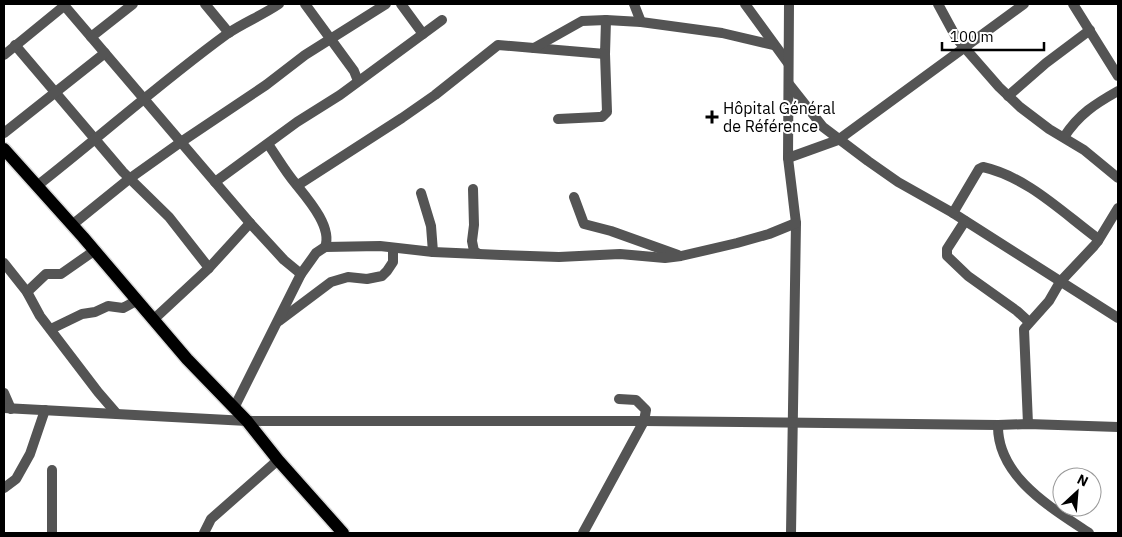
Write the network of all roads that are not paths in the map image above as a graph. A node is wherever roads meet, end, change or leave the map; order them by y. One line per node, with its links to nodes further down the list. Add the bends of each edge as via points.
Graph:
1 (133, 4): 20 (street)
2 (206, 4): 18 (street)
3 (280, 4): 18 (street)
4 (305, 4): 21 (street)
5 (386, 4): 21 (street)
6 (401, 4): 19 (street)
7 (634, 4): 16 (street)
8 (745, 4): 22 (street)
9 (789, 4): 29 (street)
10 (938, 4): 25 (street)
11 (1024, 4): 25 (street)
12 (1073, 4): 17 (street)
13 (64, 5): 20 (street); 23 (street)
14 (442, 20): 19 (street)
15 (606, 20): 16 (street); 24 (street, via 582,21); 27 (street)
16 (641, 22): 22 (street)
17 (1090, 30): 30 (street); 35 (street)
18 (229, 33): 36 (street)
19 (423, 34): 31 (street)
20 (92, 37): 26 (street)
21 (330, 40): 31 (street); 42 (street)
22 (773, 44): 29 (street)
23 (15, 45): 28 (street); 34 (street)
24 (534, 48): 27 (street); 49 (street, via 498,45 435,95)
25 (965, 48): 35 (street); 41 (street)
26 (105, 53): 34 (street); 36 (street)
27 (605, 54): 37 (street, via 607,112 599,118)
28 (4, 55)
29 (788, 63): 32 (street)
30 (1118, 76)
31 (358, 81): 43 (street)
32 (789, 84): 41 (street); 45 (street)
33 (1118, 91): 39 (street, via 1084,113)
34 (55, 92): 38 (street); 40 (street)
35 (1008, 96): 39 (street, via 1036,120)
36 (143, 98): 40 (street); 42 (street)
37 (558, 119)
38 (4, 133)
39 (1064, 137): 46 (street)
40 (96, 140): 47 (street); 50 (street)
41 (838, 140): 45 (street); 55 (street, via 898,182)
42 (181, 142): 47 (street); 48 (street)
43 (268, 144): 48 (street); 49 (street)
44 (4, 149): 50 (main road)
45 (788, 158): 58 (street)
46 (1118, 178)
47 (129, 179): 59 (street); 68 (street, via 169,217)
48 (215, 182): 57 (street)
49 (298, 185): 61 (street, via 324,225 328,240)
50 (37, 186): 59 (main road)
51 (473, 189): 65 (street, via 472,241)
52 (421, 193): 64 (street, via 431,226)
53 (574, 197): 66 (street, via 584,224 611,230)
54 (1118, 208): 60 (street)
55 (953, 214): 56 (street); 60 (street, via 983,167 1016,180 1045,198)
56 (965, 221): 70 (street); 76 (street, via 947,248 947,256)
57 (250, 223): 68 (street); 69 (street)
58 (796, 223): 66 (street, via 769,234); 86 (street)
59 (72, 225): 63 (main road)
60 (1098, 241): 70 (street)
61 (325, 247): 62 (street); 69 (street, via 316,253)
62 (393, 248): 64 (street); 75 (street, via 393,262 382,276 367,279 348,277 331,282)
63 (94, 251): 71 (street, via 61,274 46,274); 72 (main road)
64 (433, 252): 65 (street)
65 (478, 254): 66 (street)
66 (681, 256)
67 (4, 263): 71 (street)
68 (209, 268): 74 (street)
69 (301, 274): 75 (street)
70 (1060, 282): 73 (street); 76 (street, via 1049,301)
71 (27, 292): 77 (street)
72 (136, 301): 74 (main road); 77 (street, via 123,308 108,306 82,314)
73 (1118, 318)
74 (153, 320): 81 (main road)
75 (277, 322): 81 (street)
76 (1029, 322): 87 (street, via 1023,338)
77 (51, 329): 83 (street)
78 (4, 393): 80 (street)
79 (619, 399): 85 (street, via 636,400 646,410)
80 (8, 408): 82 (street)
81 (234, 408): 84 (main road)
82 (45, 410): 83 (street); 92 (street, via 30,454 16,478)
83 (117, 414): 84 (street)
84 (247, 421): 85 (street); 90 (main road)
85 (644, 421): 86 (street); 96 (street)
86 (794, 424): 88 (street); 97 (street)
87 (1028, 424): 88 (street); 89 (street)
88 (998, 425): 98 (street, via 1002,450 1024,486)
89 (1118, 427)
90 (278, 460): 94 (street, via 211,519); 95 (main road)
91 (52, 470): 93 (street)
92 (4, 488)
93 (52, 533)
94 (204, 533)
95 (343, 533)
96 (583, 533)
97 (791, 533)
98 (1089, 533)

